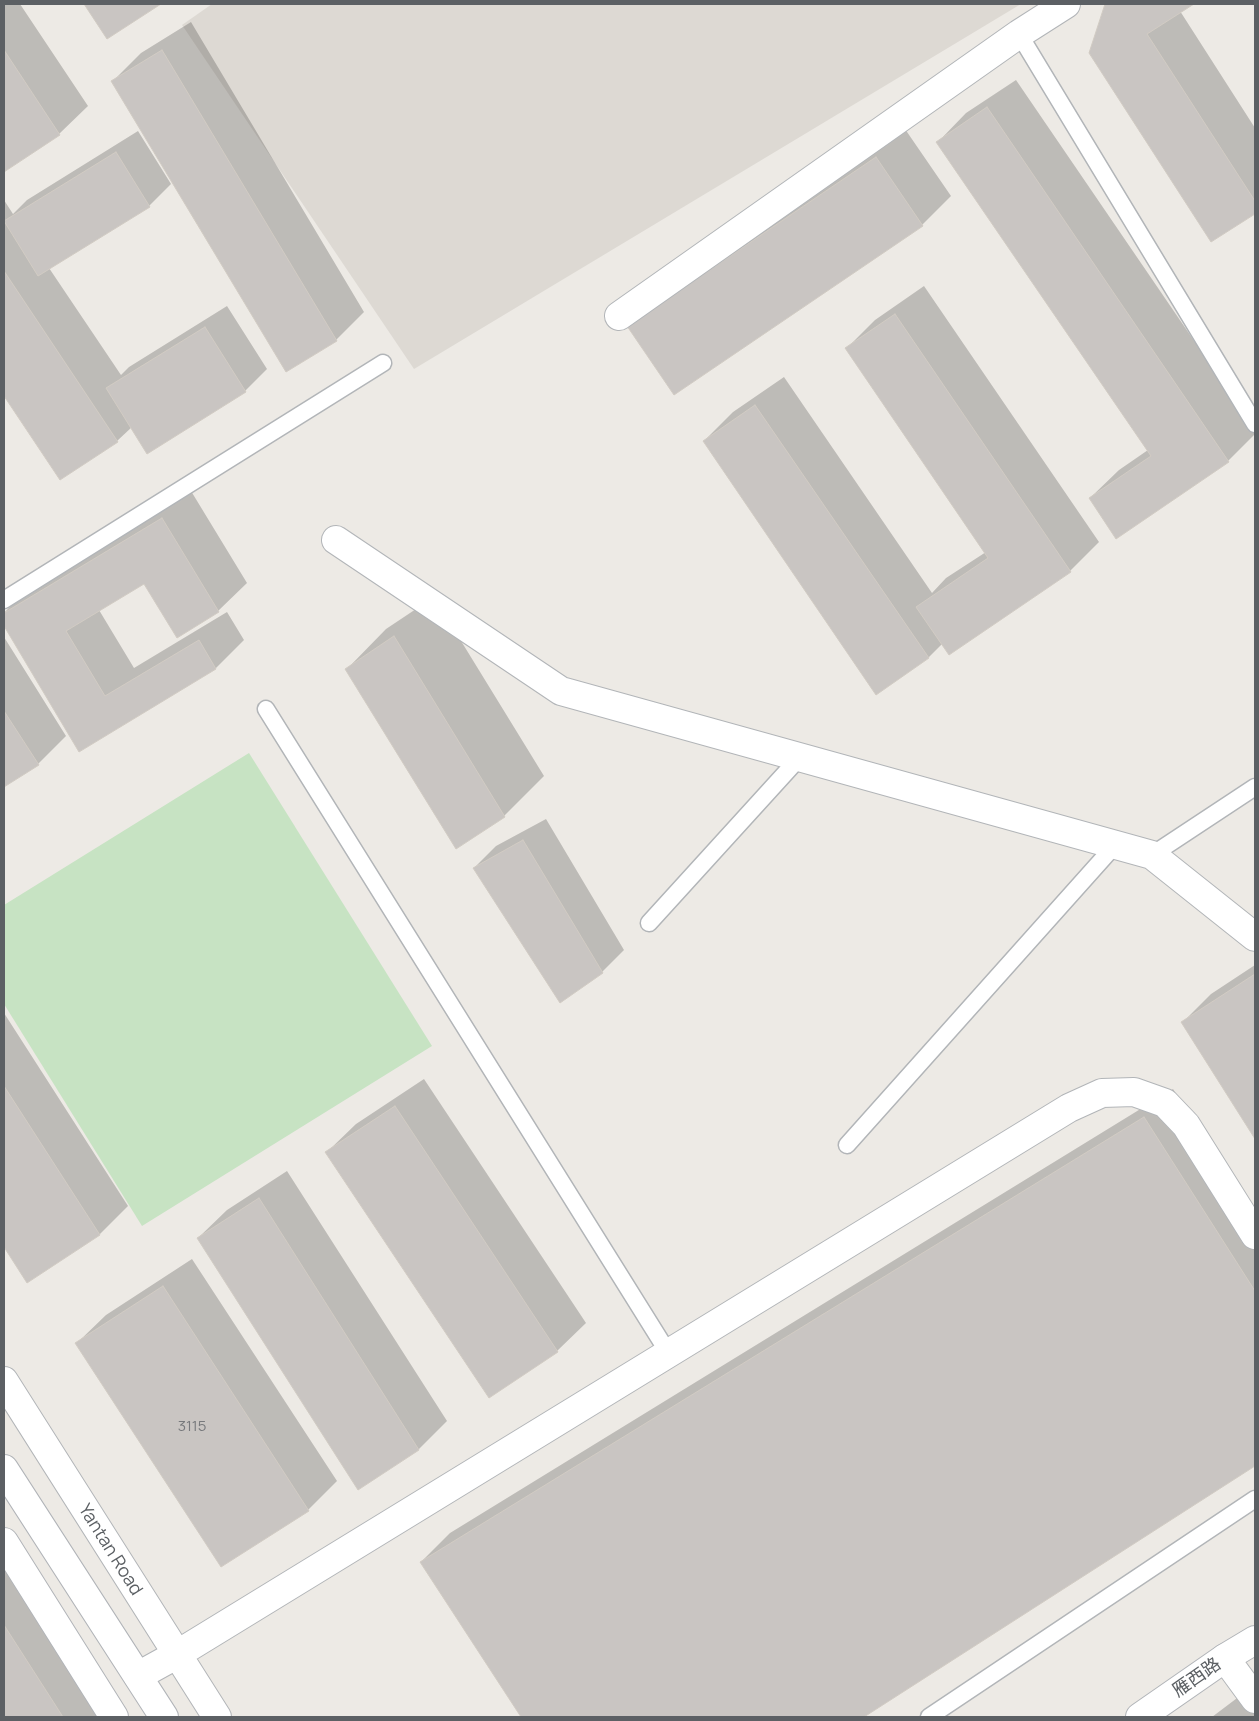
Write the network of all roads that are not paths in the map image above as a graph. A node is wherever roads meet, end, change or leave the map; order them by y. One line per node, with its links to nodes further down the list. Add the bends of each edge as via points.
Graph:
1 (1066, 4): 2 (street)
2 (1019, 34): 3 (street); 5 (lane)
3 (619, 316)
4 (383, 362): 7 (lane)
5 (1255, 424)
6 (336, 540): 9 (street, via 561,691)
7 (4, 600)
8 (266, 710): 17 (lane)
9 (800, 757): 11 (street); 13 (lane)
10 (1255, 787): 12 (lane)
11 (1116, 844): 12 (street); 15 (lane)
12 (1152, 855): 14 (street)
13 (649, 923)
14 (1255, 937)
15 (847, 1144)
16 (1255, 1235): 17 (street, via 1186,1125 1165,1103 1134,1092 1102,1092 1069,1108)
17 (669, 1354): 23 (street)
18 (4, 1381): 23 (street, Yantan Road)
19 (4, 1469): 25 (street)
20 (1255, 1499): 30 (lane)
21 (4, 1542): 27 (street)
22 (1255, 1640): 24 (street, 雁西路)
23 (176, 1655): 25 (street); 29 (street, Yantan Road)
24 (1225, 1658): 26 (street); 31 (street, 雁西路)
25 (138, 1676): 28 (street)
26 (1255, 1699)
27 (114, 1717)
28 (164, 1717)
29 (217, 1717)
30 (929, 1717)
31 (1140, 1717)

